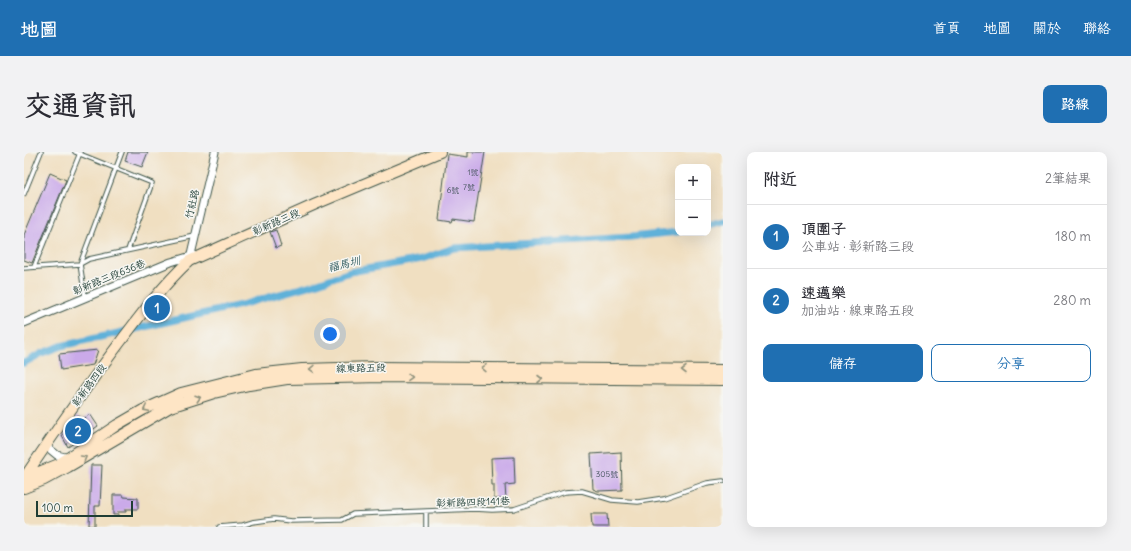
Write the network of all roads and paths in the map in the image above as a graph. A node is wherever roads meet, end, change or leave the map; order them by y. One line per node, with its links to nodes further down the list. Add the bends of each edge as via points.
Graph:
1 (41, 152): 8 (lane)
2 (75, 152): 6 (lane)
3 (122, 152): 7 (lane)
4 (215, 152): 9 (street, 竹社路)
5 (440, 152): 11 (main road, 彰新路三段)
6 (80, 153): 7 (lane); 13 (lane)
7 (115, 168): 10 (lane, via 152,183); 12 (lane)
8 (24, 194)
9 (195, 236): 10 (lane); 11 (street, 竹社路)
10 (128, 250): 12 (lane, via 89,259)
11 (190, 258): 15 (street, 彰新路三段636巷, via 171,262); 16 (main road, 彰新路三段)
12 (80, 264): 13 (lane); 15 (lane)
13 (34, 267): 14 (lane)
14 (24, 268)
15 (85, 298): 17 (street, 彰新路三段636巷)
16 (135, 322): 20 (main road, 彰新路四段)
17 (24, 323)
18 (723, 370): 21 (main road, 線東路五段, one-way to 21, via 376,367 302,369 256,374 181,393 143,410)
19 (723, 380): 24 (main road, 線東路五段, one-way to 19, via 44,480 170,407 214,393 287,379 382,377)
20 (46, 446): 21 (street, via 57,455); 22 (main road, 彰新路四段)
21 (69, 458): 22 (main road, 線東路五段)
22 (24, 478)
23 (723, 481): 25 (lane, 彰新路四段141巷, via 707,483 664,498 638,502 612,500 582,491 565,492 514,509)
24 (24, 488)
25 (426, 512): 26 (lane, 彰新路四段141巷, via 353,514 342,520 274,519); 27 (lane)
26 (219, 527)
27 (426, 527)

